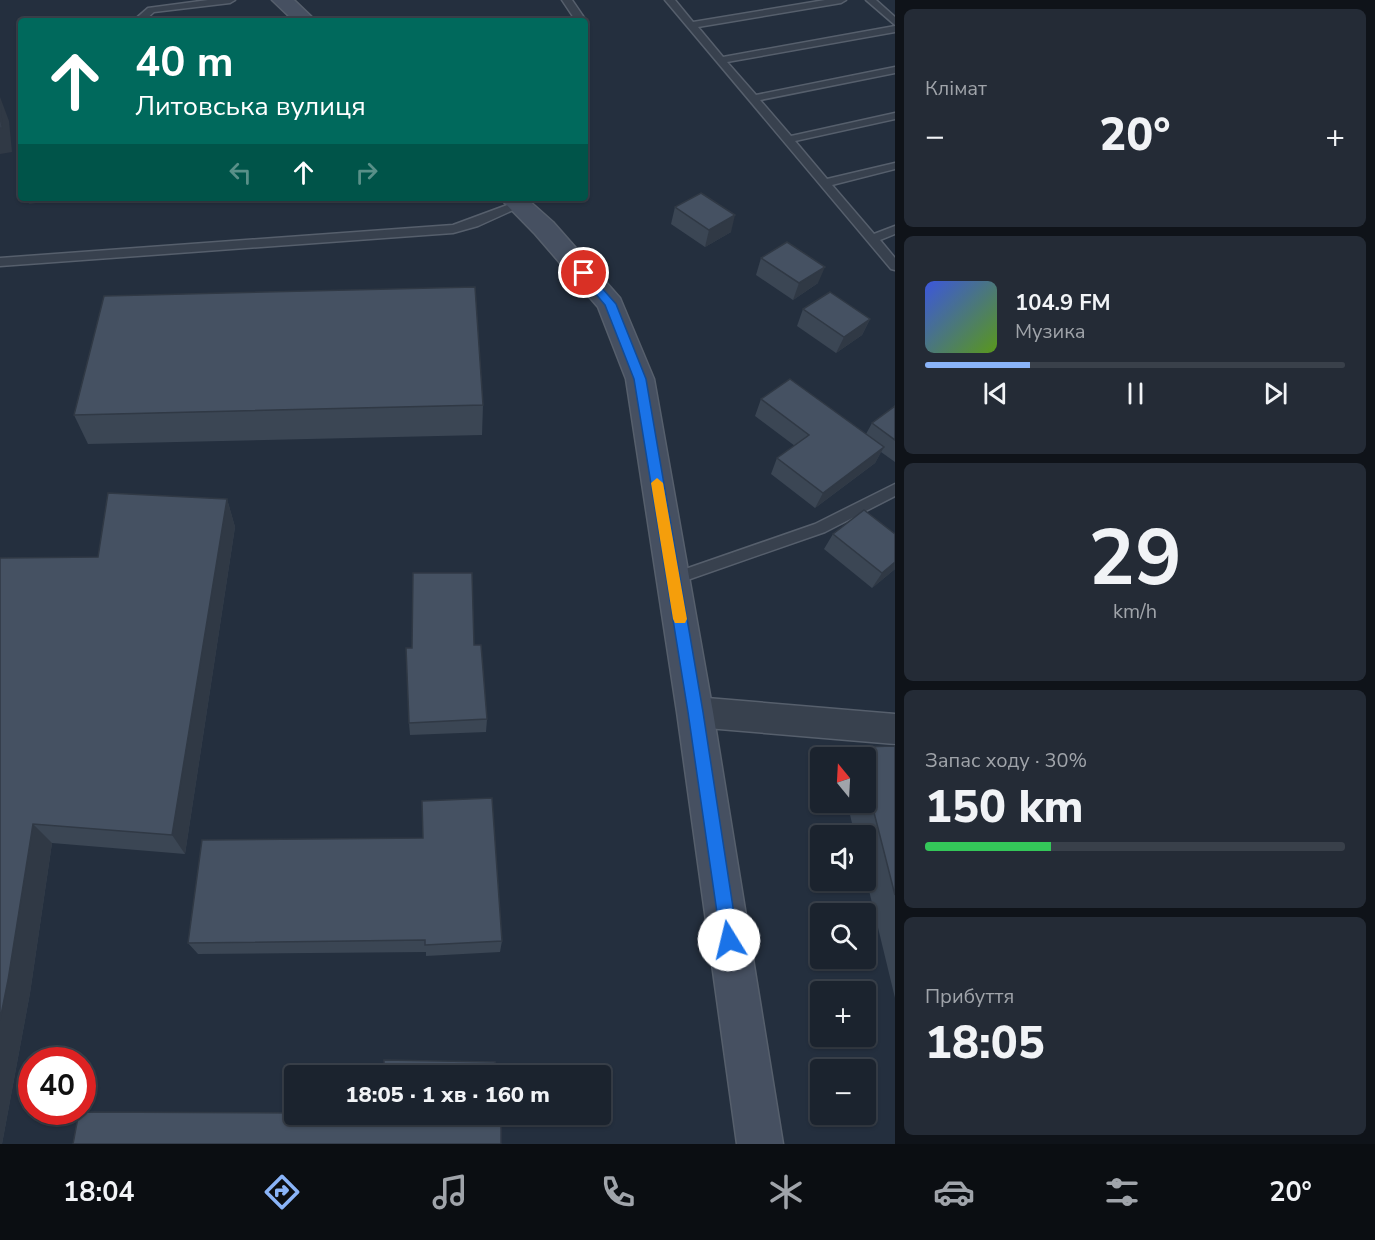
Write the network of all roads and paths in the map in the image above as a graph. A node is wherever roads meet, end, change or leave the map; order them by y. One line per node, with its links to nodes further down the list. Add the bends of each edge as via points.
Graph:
1 (144, 0): 8 (lane)
2 (230, 0): 8 (lane)
3 (282, 0): 10 (street)
4 (567, 0): 11 (lane)
5 (670, 0): 13 (lane)
6 (842, 0): 13 (lane)
7 (871, 0): 12 (lane)
8 (151, 10): 9 (lane)
9 (142, 18)
10 (303, 18)
11 (579, 18)
12 (895, 22)
13 (691, 25): 15 (lane)
14 (895, 29): 15 (lane)
15 (721, 60): 17 (lane)
16 (895, 70): 17 (lane)
17 (753, 99): 19 (lane)
18 (895, 116): 19 (lane)
19 (788, 140): 21 (lane)
20 (895, 166): 21 (lane)
21 (825, 183): 24 (lane)
22 (515, 201): 25 (lane, via 474,223 453,228); 28 (street, via 544,228 610,304 640,379)
23 (895, 230): 24 (lane)
24 (872, 239): 26 (lane)
25 (0, 262)
26 (895, 266)
27 (895, 490): 28 (lane, via 820,528)
28 (673, 579): 29 (street)
29 (695, 712): 30 (street); 31 (street)
30 (895, 729)
31 (760, 1144)

